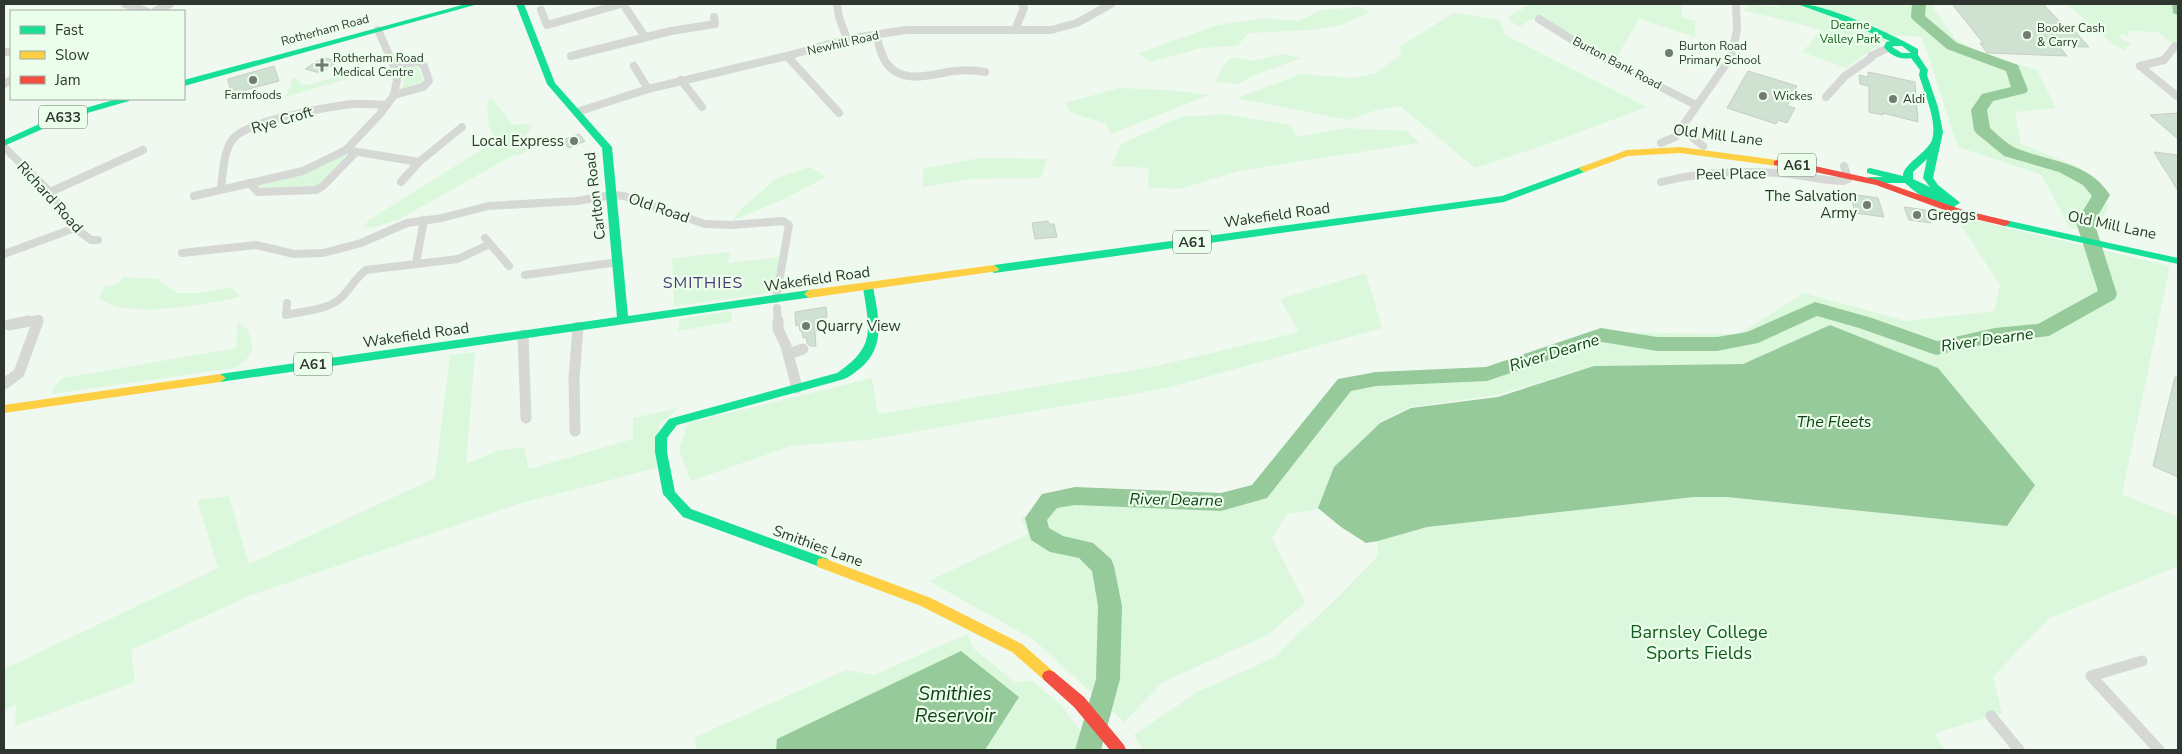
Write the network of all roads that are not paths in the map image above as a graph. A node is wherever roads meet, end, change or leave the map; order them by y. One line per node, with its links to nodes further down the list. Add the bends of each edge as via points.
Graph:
1 (125, 4): 11 (street)
2 (170, 4): 12 (street)
3 (474, 4): 16 (main road, Rotherham Road)
4 (520, 4): 42 (main road, Carlton Road, via 551,84)
5 (622, 4): 13 (street, via 548,25); 19 (street)
6 (837, 4): 20 (street)
7 (1022, 4): 17 (street, via 1024,8)
8 (1111, 4): 17 (street, Newhill Road, via 1089,18 1060,28)
9 (1736, 4): 40 (street, via 1737,30 1731,58)
10 (1801, 4): 21 (main road, via 1852,22)
11 (143, 10)
12 (157, 10)
13 (541, 10)
14 (714, 17): 19 (street, via 715,24)
15 (1539, 19): 40 (street, Burton Bank Road, via 1592,52)
16 (378, 30): 27 (street); 31 (main road, Rotherham Road)
17 (1015, 30): 18 (street, Newhill Road, via 919,29)
18 (876, 35): 20 (street, Newhill Road); 29 (street, via 887,64 901,75)
19 (645, 37): 23 (street)
20 (848, 39): 24 (street, Newhill Road)
21 (1893, 45): 25 (main road); 25 (main road, via 1916,52); 26 (street)
22 (2175, 46): 33 (street, via 2164,60 2140,66)
23 (571, 56)
24 (787, 56): 30 (street, Newhill Road); 43 (street)
25 (1906, 56): 26 (street); 46 (main road, via 1924,70 1937,118)
26 (1871, 58): 36 (street, via 1845,76)
27 (394, 66): 35 (street, via 397,80); 35 (street, via 415,60 421,62 429,81 423,87)
28 (634, 66): 32 (street)
29 (985, 72)
30 (681, 80): 32 (street, Newhill Road); 41 (street)
31 (185, 83)
32 (648, 88): 42 (street, Newhill Road)
33 (2168, 89): 34 (street); 37 (street)
34 (2178, 89)
35 (394, 95): 39 (street)
36 (1826, 98)
37 (2178, 98)
38 (123, 100): 47 (main road, A633, via 60,118)
39 (387, 105): 52 (street); 63 (street, Rye Croft, via 354,104 310,111 236,135 230,146)
40 (1696, 105): 44 (street)
41 (702, 107)
42 (577, 112): 65 (main road, Carlton Road, via 607,147)
43 (839, 113)
44 (1685, 123): 48 (street, via 1675,137); 49 (street, via 1687,133)
45 (462, 127): 55 (street)
46 (1937, 141): 57 (main road, via 1933,161); 58 (main road, via 1908,171)
47 (4, 143)
48 (1661, 143): 49 (main road, Old Mill Lane / A61); 54 (main road, Old Mill Lane / A61, via 1636,147)
49 (1703, 146): 56 (main road, Old Mill Lane / A61)
50 (4, 147): 64 (street, Richard Road)
51 (143, 150): 64 (street)
52 (346, 150): 53 (street); 62 (street, via 304,172)
53 (355, 153): 55 (street); 62 (street, via 316,190 258,192)
54 (1628, 153): 56 (main road, Old Mill Lane / A61, via 1680,150); 84 (main road, Wakefield Road / A61, via 1504,199)
55 (419, 162): 60 (street)
56 (1845, 170): 58 (main road, Old Mill Lane / A61); 59 (main road, Old Mill Lane / A61); 61 (street, Peel Place, via 1848,179 1837,181 1791,174 1717,172 1680,176)
57 (1927, 171): 58 (main road); 67 (main road, via 1934,187)
58 (1908, 179): 59 (main road); 67 (main road, Old Mill Lane / A61); 68 (main road, via 1920,192)
59 (1869, 180): 68 (main road, Old Mill Lane / A61)
60 (401, 182)
61 (1661, 182)
62 (249, 183): 63 (street)
63 (221, 189): 66 (street)
64 (50, 192): 70 (street, Richard Road)
65 (611, 195): 69 (street, Old Road, via 577,201 497,204); 80 (main road, Carlton Road); 86 (street, Old Road, via 632,198 705,224 784,221 789,225)
66 (194, 196)
67 (1953, 202): 71 (main road, Old Mill Lane / A61)
68 (1961, 212): 71 (main road, Old Mill Lane / A61)
69 (424, 220): 74 (street, Old Road, via 393,228 362,243 323,253 300,255 256,245); 81 (street)
70 (75, 228): 72 (street, Richard Road, via 91,240); 75 (street)
71 (2074, 235): 73 (main road, Old Mill Lane / A61)
72 (98, 240)
73 (2097, 240): 77 (main road, Old Mill Lane / A61); 79 (main road, Old Mill Lane / A61)
74 (220, 249): 76 (street, Old Road); 78 (street)
75 (4, 254)
76 (182, 254)
77 (2178, 255)
78 (217, 259)
79 (2178, 261)
80 (618, 262): 83 (street); 87 (main road, Carlton Road)
81 (416, 263): 82 (street, via 458,259 487,241); 85 (street, via 366,270 357,276 341,298 316,308 286,315)
82 (509, 266)
83 (525, 275)
84 (868, 287): 86 (main road, Wakefield Road / A61); 94 (main road, Smithies Lane, via 873,344 864,362 841,376)
85 (287, 303)
86 (777, 304): 87 (main road, Wakefield Road / A61); 92 (street, via 778,329)
87 (623, 320): 89 (main road, Wakefield Road / A61)
88 (9, 325): 93 (street, via 39,319 19,373)
89 (578, 327): 90 (main road, Wakefield Road / A61); 97 (street, via 573,362)
90 (523, 335): 95 (main road, Wakefield Road / A61); 96 (street)
91 (803, 349): 92 (street)
92 (788, 354): 94 (street)
93 (4, 384)
94 (797, 388): 100 (main road, Smithies Lane, via 673,422 662,437 661,452 669,494 678,506 702,520 926,602 1017,648 1079,702)
95 (4, 409)
96 (526, 418)
97 (575, 431)
98 (2142, 661): 102 (street, via 2091,676)
99 (1991, 716): 101 (street, via 1997,731)
100 (1116, 746)
101 (2019, 750)
102 (2159, 750)

